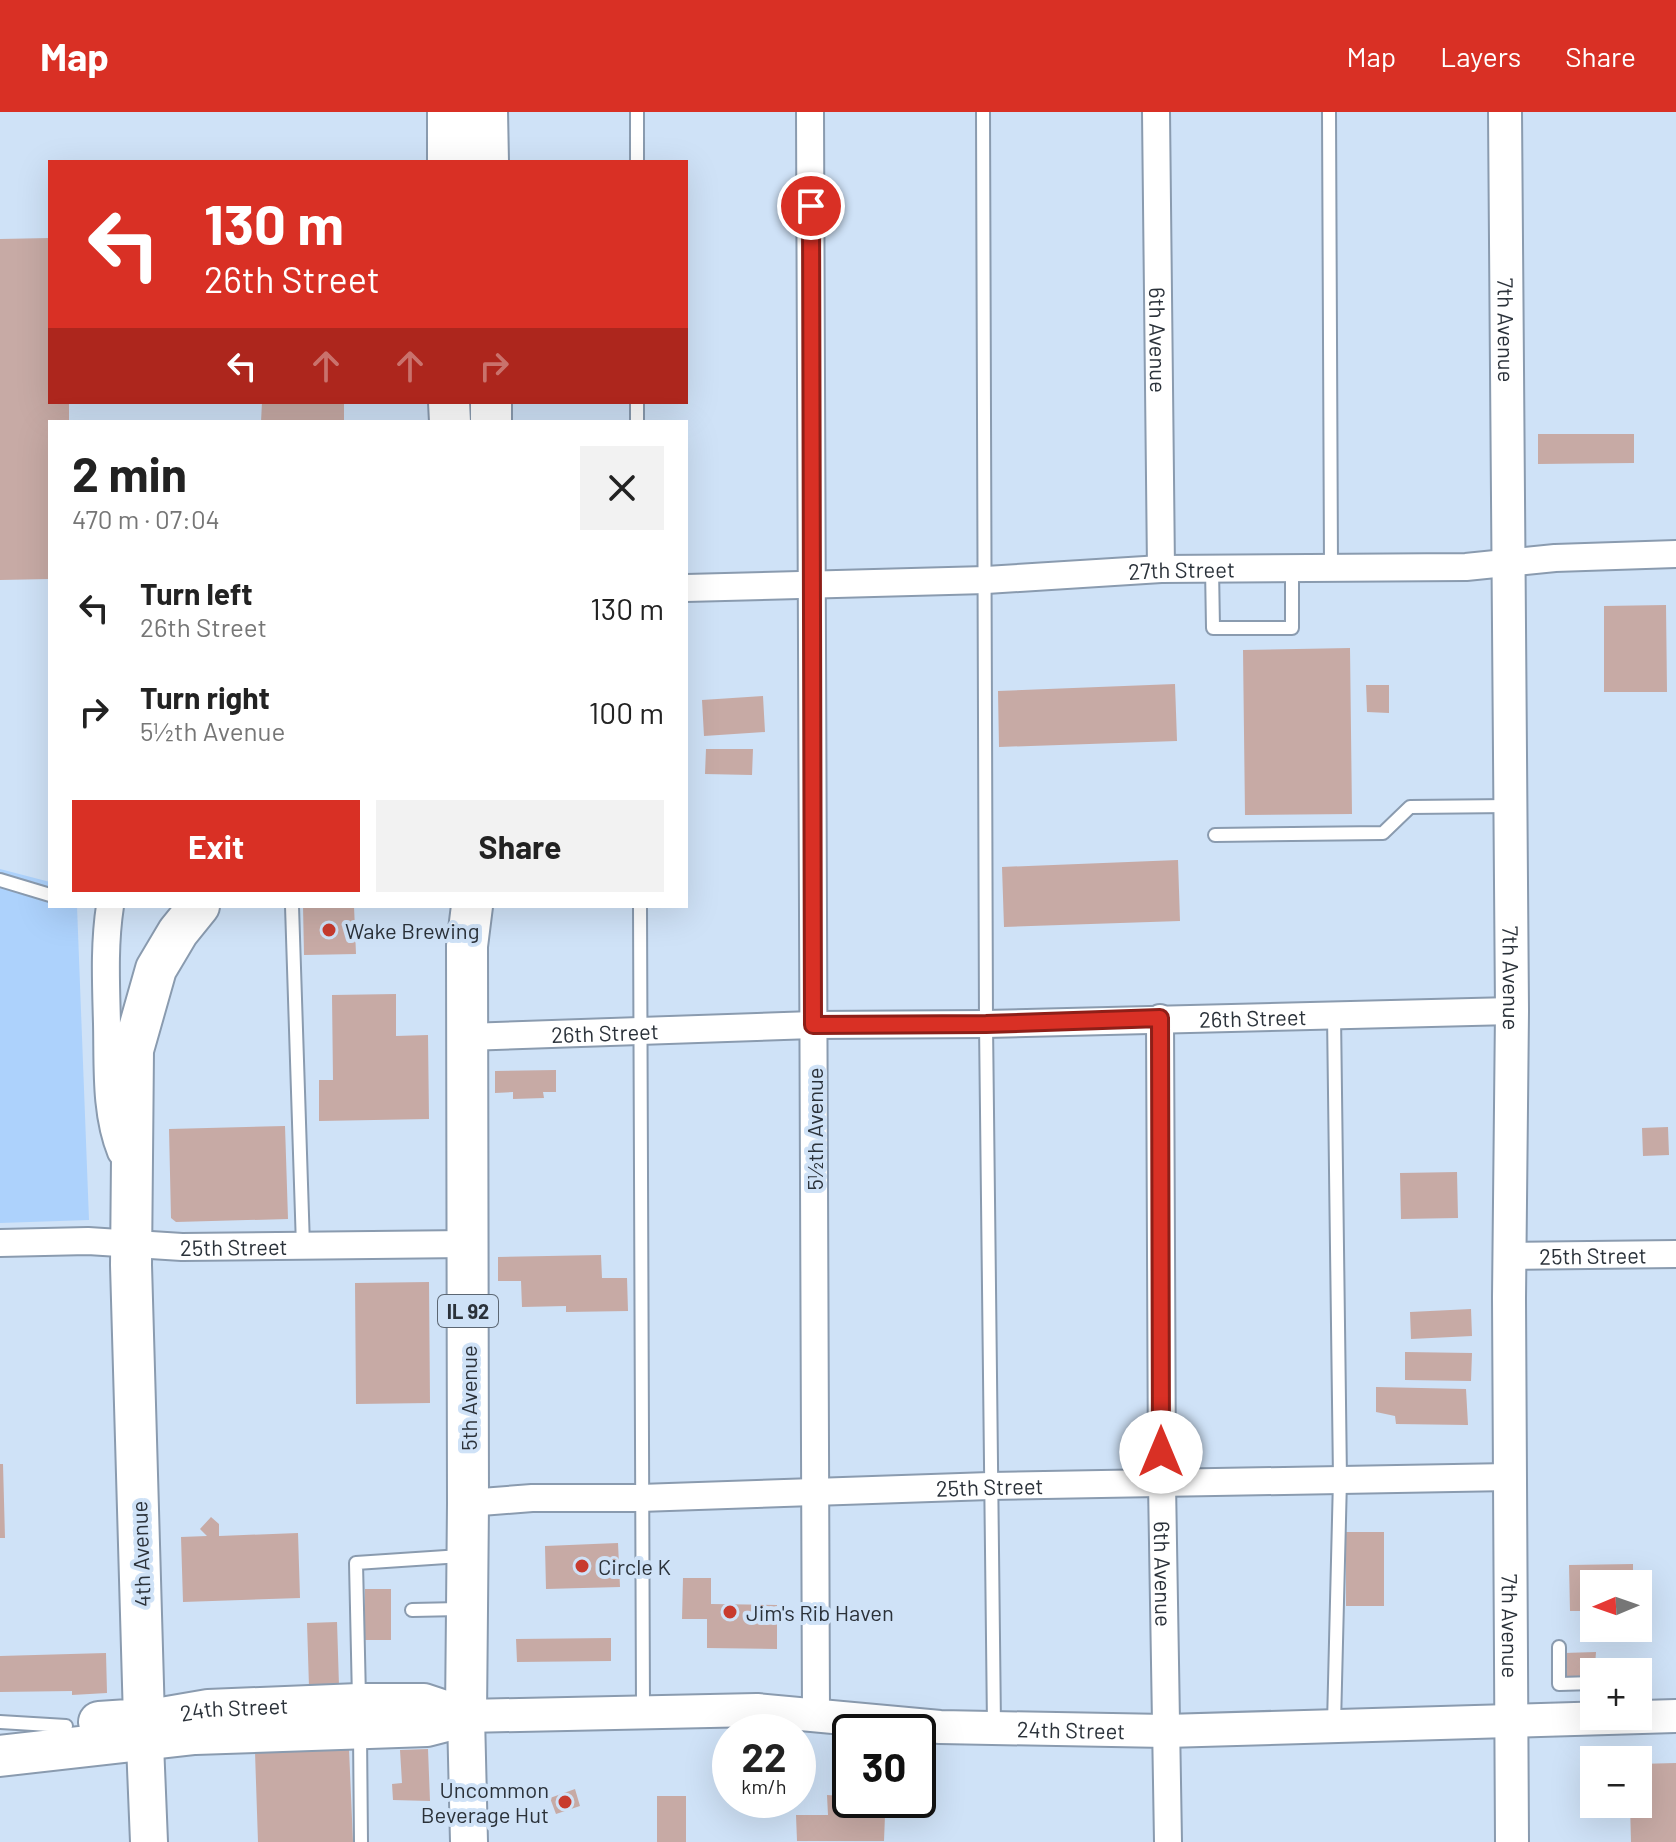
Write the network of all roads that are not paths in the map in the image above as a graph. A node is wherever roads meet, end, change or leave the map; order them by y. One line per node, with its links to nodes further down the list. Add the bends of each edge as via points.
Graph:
1 (448, 112): 9 (main road)
2 (487, 112): 10 (main road)
3 (637, 112): 11 (lane)
4 (810, 112): 19 (street, 5½th Avenue)
5 (983, 112): 18 (lane)
6 (1156, 112): 17 (street, 6th Avenue)
7 (1329, 112): 14 (lane)
8 (1505, 112): 13 (street, 7th Avenue)
9 (448, 160)
10 (488, 160)
11 (637, 160)
12 (1676, 554): 13 (street, 27th Street)
13 (1509, 562): 14 (street, 27th Street); 21 (street, 7th Avenue)
14 (1331, 567): 16 (street, 27th Street)
15 (1212, 568): 16 (street, 27th Street); 16 (lane, via 1213,628 1292,628); 17 (street, 27th Street)
16 (1292, 568)
17 (1161, 569): 18 (street, 27th Street)
18 (986, 580): 19 (street, 27th Street); 35 (lane)
19 (813, 584): 20 (street, 27th Street); 36 (street, 5½th Avenue)
20 (688, 588)
21 (1511, 806): 22 (lane, via 1410,807 1383,833); 32 (street, 7th Avenue)
22 (1215, 835)
23 (0, 880): 24 (lane)
24 (48, 894)
25 (110, 908): 39 (street, via 105,937 108,1087 115,1138)
26 (197, 908): 39 (main road, via 156,969 143,1008 133,1050)
27 (292, 908): 42 (lane)
28 (455, 908): 31 (street)
29 (472, 908): 31 (main road, 5th Avenue / IL 92)
30 (640, 908): 37 (lane)
31 (467, 946): 38 (main road, 5th Avenue / IL 92)
32 (1512, 1011): 33 (street, 26th Street); 45 (street, 7th Avenue)
33 (1334, 1015): 34 (street, 26th Street); 47 (lane)
34 (1160, 1018): 35 (street, 26th Street); 48 (street, 6th Avenue)
35 (986, 1024): 36 (street, 26th Street); 49 (lane)
36 (813, 1025): 37 (street, 26th Street); 50 (street, 5½th Avenue)
37 (641, 1032): 38 (street, 26th Street); 51 (lane)
38 (467, 1037): 41 (main road, 5th Avenue / IL 92)
39 (132, 1179): 43 (main road)
40 (0, 1243): 43 (street, 25th Street, via 88,1241)
41 (467, 1244): 42 (street, 25th Street); 52 (main road, 5th Avenue / IL 92)
42 (303, 1246): 43 (street, 25th Street, via 182,1247)
43 (132, 1254): 67 (main road, 4th Avenue)
44 (1676, 1254): 45 (street, 25th Street)
45 (1509, 1256): 46 (street, 7th Avenue)
46 (1510, 1477): 47 (street, 25th Street); 64 (street, 7th Avenue)
47 (1340, 1479): 48 (street, 25th Street); 66 (lane)
48 (1162, 1483): 49 (street, 25th Street); 69 (street, 6th Avenue)
49 (990, 1486): 50 (street, 25th Street); 68 (lane)
50 (815, 1491): 51 (street, 25th Street); 59 (street, 5½th Avenue)
51 (640, 1498): 52 (street, 25th Street); 58 (lane)
52 (468, 1503): 53 (main road, 5th Avenue / IL 92)
53 (468, 1555): 54 (main road, 5th Avenue / IL 92); 60 (lane, via 356,1563)
54 (467, 1609): 55 (lane); 61 (main road, 5th Avenue / IL 92)
55 (412, 1610)
56 (1559, 1647): 57 (lane, via 1559,1684)
57 (1580, 1683)
58 (643, 1713): 59 (street, 24th Street); 61 (street, 24th Street)
59 (816, 1714): 68 (street, 24th Street)
60 (360, 1715): 61 (main road, 24th Street, via 427,1726); 67 (main road, 24th Street, via 195,1734); 73 (lane)
61 (466, 1716): 74 (main road, 5th Avenue)
62 (1676, 1716): 64 (street, 24th Street)
63 (0, 1722): 65 (lane)
64 (1512, 1722): 66 (street, 24th Street); 76 (street, 7th Avenue)
65 (66, 1726): 67 (main road, 24th Street); 70 (main road, 24th Street)
66 (1334, 1727): 69 (street, 24th Street)
67 (145, 1729): 71 (main road, 24th Street); 72 (main road, 4th Avenue)
68 (994, 1729): 69 (street, 24th Street)
69 (1166, 1731): 75 (street, 6th Avenue)
70 (0, 1733)
71 (0, 1756)
72 (149, 1842)
73 (361, 1842)
74 (469, 1842)
75 (1168, 1842)
76 (1512, 1842)

